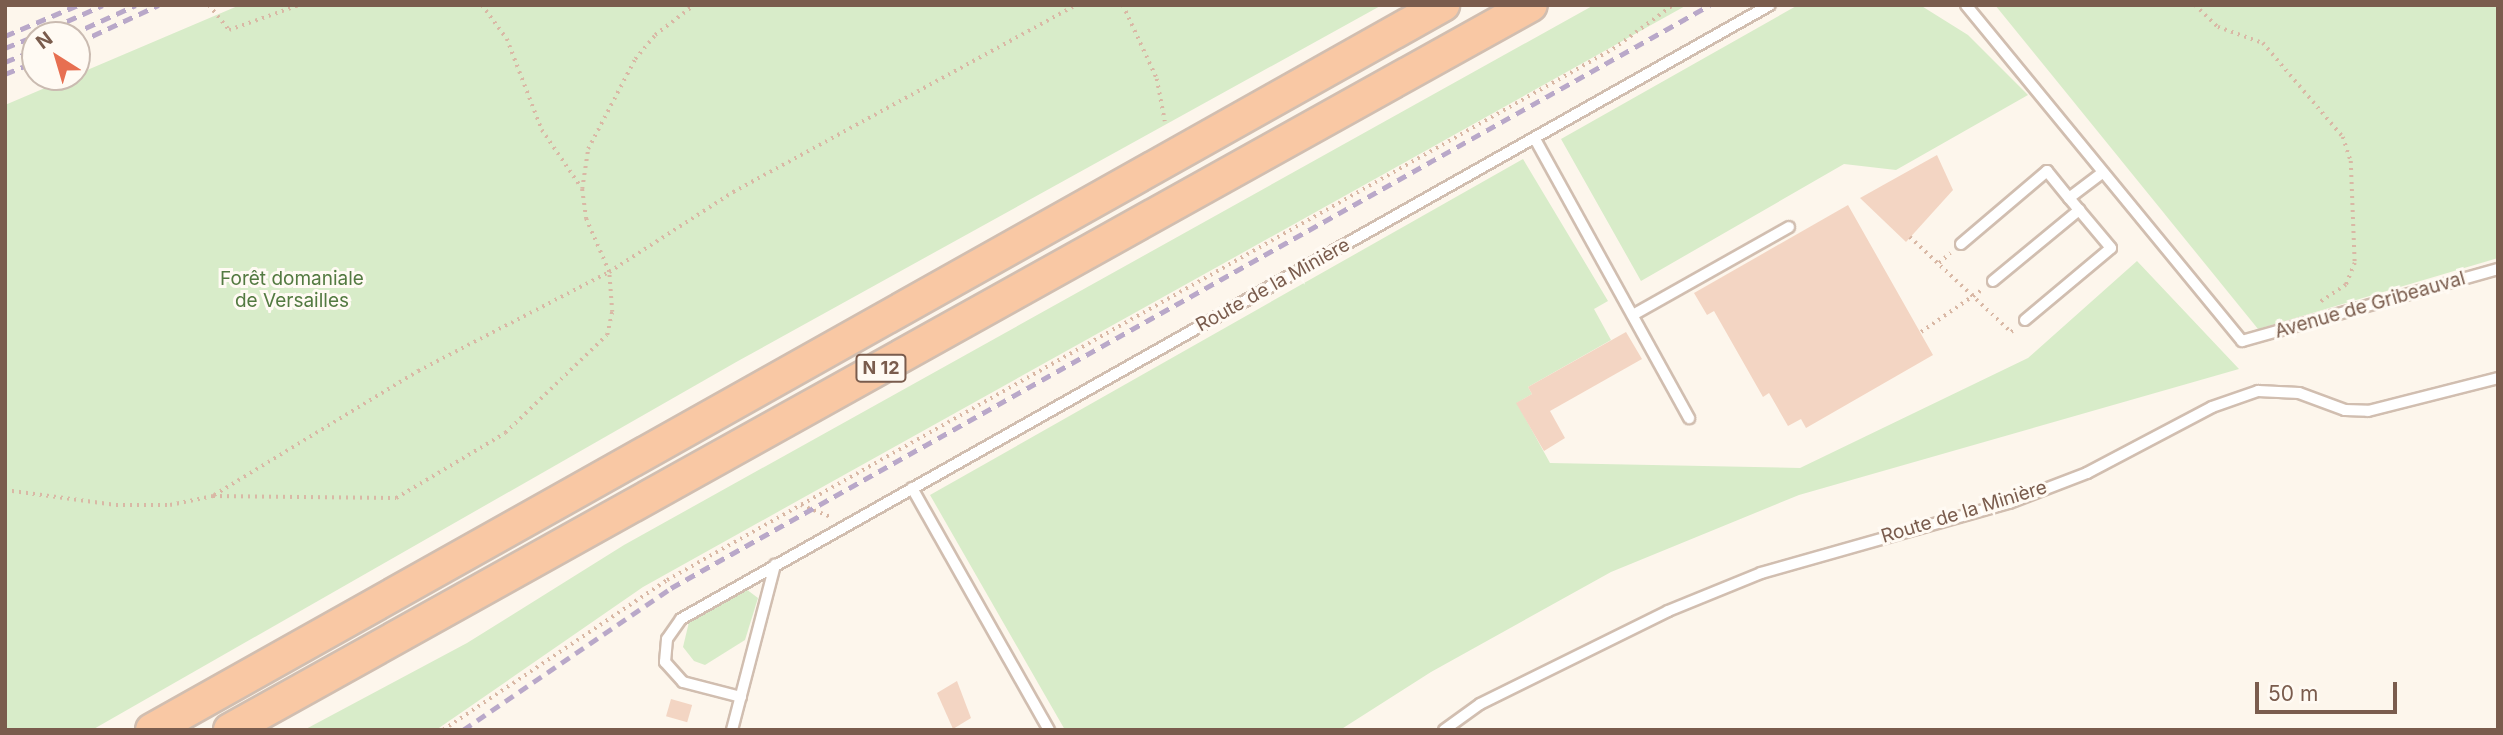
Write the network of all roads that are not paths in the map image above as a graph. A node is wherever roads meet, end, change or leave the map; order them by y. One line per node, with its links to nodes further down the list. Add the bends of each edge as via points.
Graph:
1 (1443, 5): 21 (highway, N 12)
2 (1531, 5): 22 (highway, N 12)
3 (1770, 5): 5 (lane, Route de la Minière)
4 (1966, 5): 6 (lane)
5 (1535, 139): 13 (lane); 17 (lane, Route de la Minière)
6 (2102, 173): 7 (lane); 11 (lane, Avenue de Gribeauval, via 2242,341)
7 (2069, 198): 8 (lane); 10 (lane, via 2047,171)
8 (2079, 210): 12 (lane); 14 (lane, via 2112,248)
9 (1789, 227): 13 (lane)
10 (1961, 244)
11 (2498, 269)
12 (1993, 281)
13 (1633, 315): 16 (lane)
14 (2025, 320)
15 (2498, 378): 24 (lane, Route de la Minière, via 2368,411 2344,410 2299,393 2258,391 2212,407 2087,473 2009,503 1761,573 1668,611 1480,704)
16 (1689, 418)
17 (912, 488): 18 (lane, Route de la Minière); 23 (lane)
18 (775, 565): 19 (lane); 19 (lane, Route de la Minière, via 681,619 667,639 665,663 683,682)
19 (741, 697): 20 (lane)
20 (734, 725)
21 (152, 730)
22 (230, 730)
23 (1049, 730)
24 (1444, 730)

